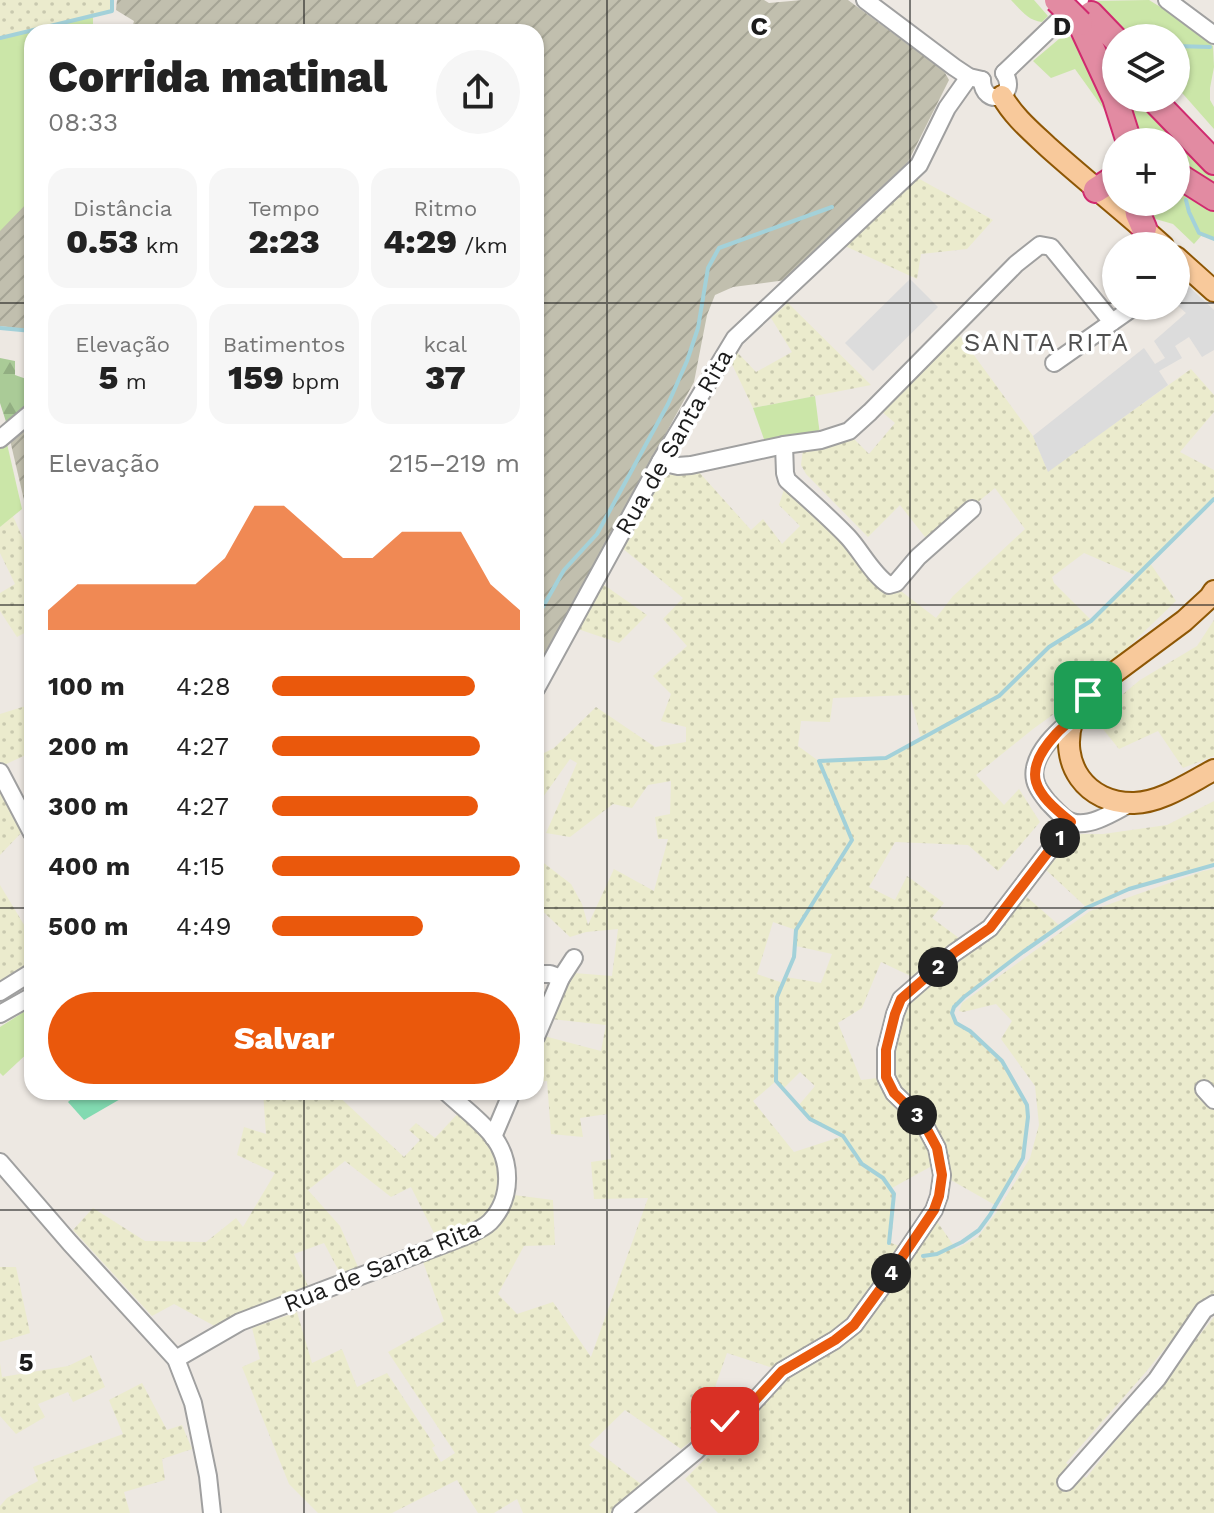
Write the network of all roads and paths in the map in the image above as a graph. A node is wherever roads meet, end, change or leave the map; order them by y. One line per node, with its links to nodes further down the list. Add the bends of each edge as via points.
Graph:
1 (865, 0): 9 (street)
2 (1057, 0): 4 (highway, bridge)
3 (1167, 0): 6 (street)
4 (1082, 9): 5 (highway); 7 (highway); 8 (street); 13 (highway)
5 (1102, 27)
6 (1214, 35)
7 (1102, 40)
8 (1004, 73): 9 (street, via 995,70); 10 (street, via 1009,85)
9 (976, 79): 10 (street, via 989,95); 31 (street, Rua de Santa Rita, via 947,108 919,165 735,338)
10 (1002, 96): 17 (main road, via 1013,113)
11 (1166, 112): 15 (highway)
12 (1185, 112): 14 (highway)
13 (1125, 128)
14 (1214, 142)
15 (1214, 162)
16 (1190, 183): 18 (highway)
17 (1102, 185)
18 (1214, 198)
19 (1133, 216): 21 (main road)
20 (1139, 216): 21 (highway)
21 (1144, 228): 22 (main road)
22 (1148, 232)
23 (1190, 274): 24 (main road)
24 (1214, 291)
25 (1115, 320): 26 (street)
26 (1112, 322): 27 (street); 30 (street, via 1051,247 1040,245 849,431)
27 (1054, 363)
28 (24, 419): 29 (street)
29 (0, 439)
30 (784, 445): 31 (street, via 691,465); 32 (street, via 787,480 889,585)
31 (660, 462): 34 (street, Rua de Santa Rita)
32 (972, 509)
33 (1214, 591): 35 (main road, via 1184,621 1099,684)
34 (544, 674)
35 (1073, 718): 38 (main road, via 1068,752 1079,778); 42 (street, via 1042,751 1035,768 1038,790)
36 (1214, 770): 39 (main road, via 1170,793)
37 (0, 772): 40 (street)
38 (1096, 793): 39 (main road); 41 (street)
39 (1131, 803): 41 (street)
40 (24, 818)
41 (1089, 821): 42 (street)
42 (1071, 822): 59 (street, via 990,928 901,999 895,1014 886,1077 894,1093 922,1120 937,1148 942,1175 934,1210 854,1325 782,1371 750,1406 725,1421)
43 (574, 958): 46 (street)
44 (544, 974): 46 (street)
45 (24, 977): 47 (street)
46 (561, 978): 50 (street)
47 (0, 992)
48 (24, 1000): 49 (street)
49 (0, 1014)
50 (544, 1018)
51 (454, 1100): 53 (street, Rua de Santa Rita)
52 (509, 1100): 53 (street)
53 (493, 1137): 56 (street, Rua de Santa Rita, via 508,1185 500,1207 481,1229 240,1322)
54 (0, 1162): 56 (street)
55 (1214, 1304): 57 (street, via 1204,1310 1157,1379)
56 (176, 1359): 58 (street, via 193,1403)
57 (1066, 1482)
58 (212, 1513)
59 (621, 1513)

